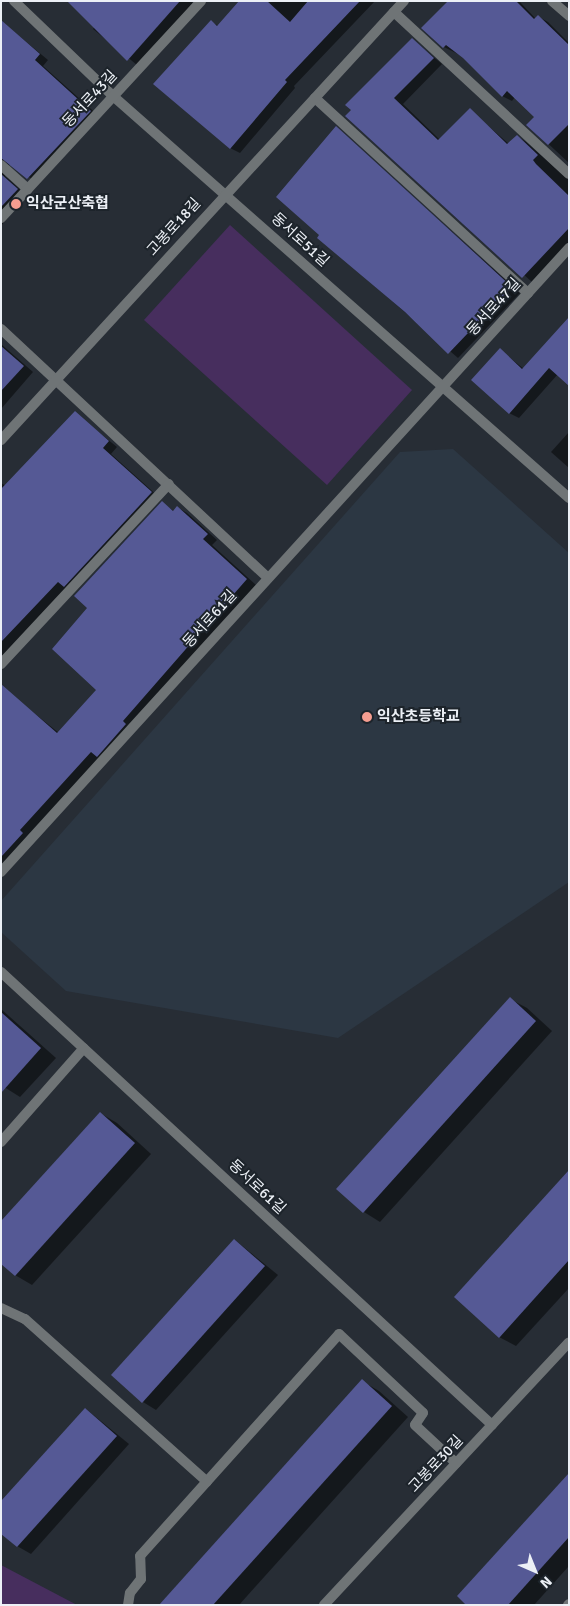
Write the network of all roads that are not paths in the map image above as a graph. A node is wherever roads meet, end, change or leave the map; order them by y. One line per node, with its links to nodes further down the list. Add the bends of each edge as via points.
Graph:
1 (14, 1): 7 (street, 동서로51길)
2 (201, 1): 7 (street, 동서로43길)
3 (404, 1): 5 (street, 고봉로18길)
4 (552, 1): 6 (street)
5 (394, 12): 8 (street, 고봉로18길); 10 (street)
6 (569, 16)
7 (113, 96): 11 (street, 동서로43길); 12 (street, 동서로51길)
8 (315, 98): 12 (street, 고봉로18길); 15 (street)
9 (1, 165): 11 (street)
10 (569, 174)
11 (28, 189): 13 (street, 동서로43길)
12 (226, 193): 17 (street, 고봉로18길); 18 (street, 동서로51길)
13 (1, 218)
14 (569, 248): 15 (street, 동서로47길)
15 (528, 293): 18 (street, 동서로47길)
16 (1, 329): 17 (street)
17 (57, 378): 19 (street, 고봉로18길); 20 (street)
18 (442, 387): 21 (street, 동서로51길); 22 (street, 동서로61길)
19 (1, 440)
20 (169, 484): 22 (street); 23 (street)
21 (569, 498)
22 (268, 578): 24 (street, 동서로61길)
23 (1, 664)
24 (1, 872)
25 (1, 972): 26 (street, 동서로61길)
26 (84, 1048): 27 (street); 30 (street, 동서로61길)
27 (1, 1142)
28 (1, 1308): 32 (street, via 25,1320)
29 (569, 1342): 30 (street, 고봉로30길)
30 (492, 1425): 31 (street, 고봉로30길)
31 (456, 1464): 32 (street, via 415,1425 423,1414 340,1334); 34 (street, 고봉로30길)
32 (207, 1482): 33 (street, via 140,1556 141,1579 130,1593)
33 (128, 1605)
34 (324, 1605)

